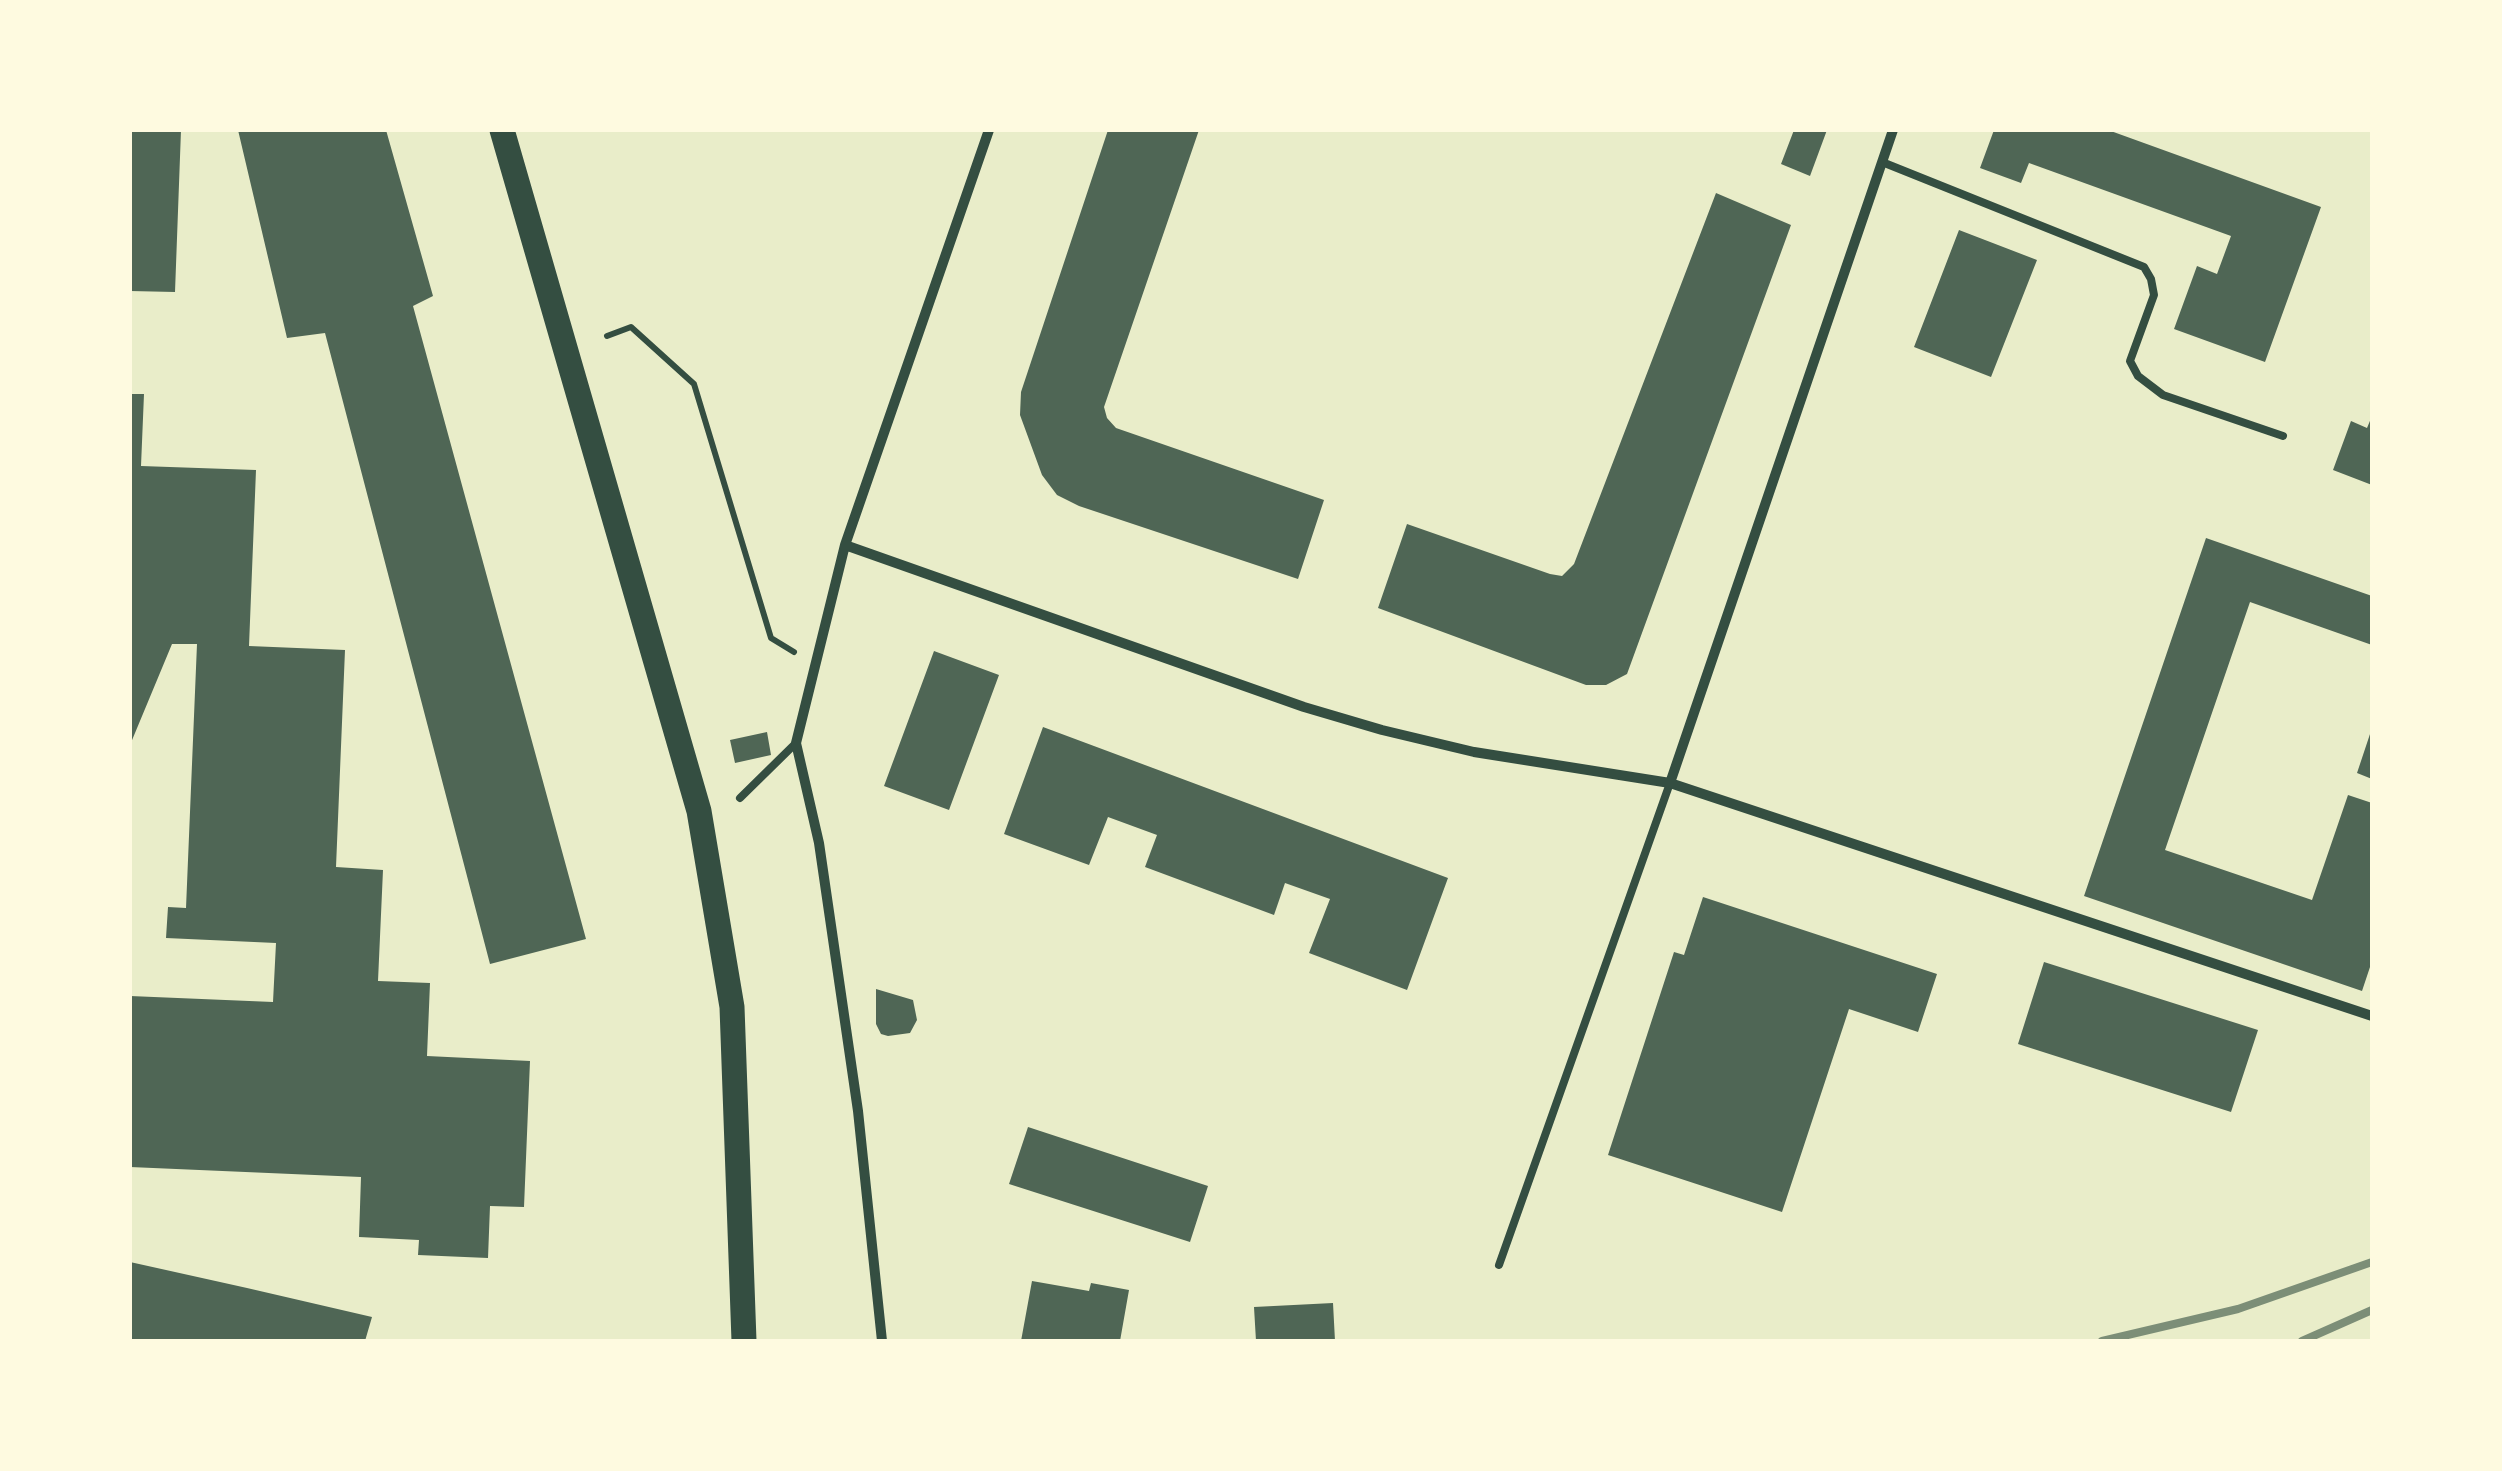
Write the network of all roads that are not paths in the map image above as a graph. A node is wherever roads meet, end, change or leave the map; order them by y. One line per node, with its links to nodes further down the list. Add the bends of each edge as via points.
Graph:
1 (502, 130): 12 (main road, via 699,810 732,1007)
2 (989, 130): 6 (street)
3 (1893, 130): 4 (street)
4 (1882, 162): 5 (lane, via 2144,267 2154,295 2130,361 2138,376 2163,394); 8 (street)
5 (2283, 436)
6 (846, 545): 7 (street); 8 (street, via 1382,730)
7 (796, 743): 9 (lane); 13 (street, via 819,842)
8 (1670, 783): 10 (street); 11 (lane)
9 (740, 798)
10 (2372, 1016)
11 (1499, 1265)
12 (744, 1341)
13 (882, 1341)

